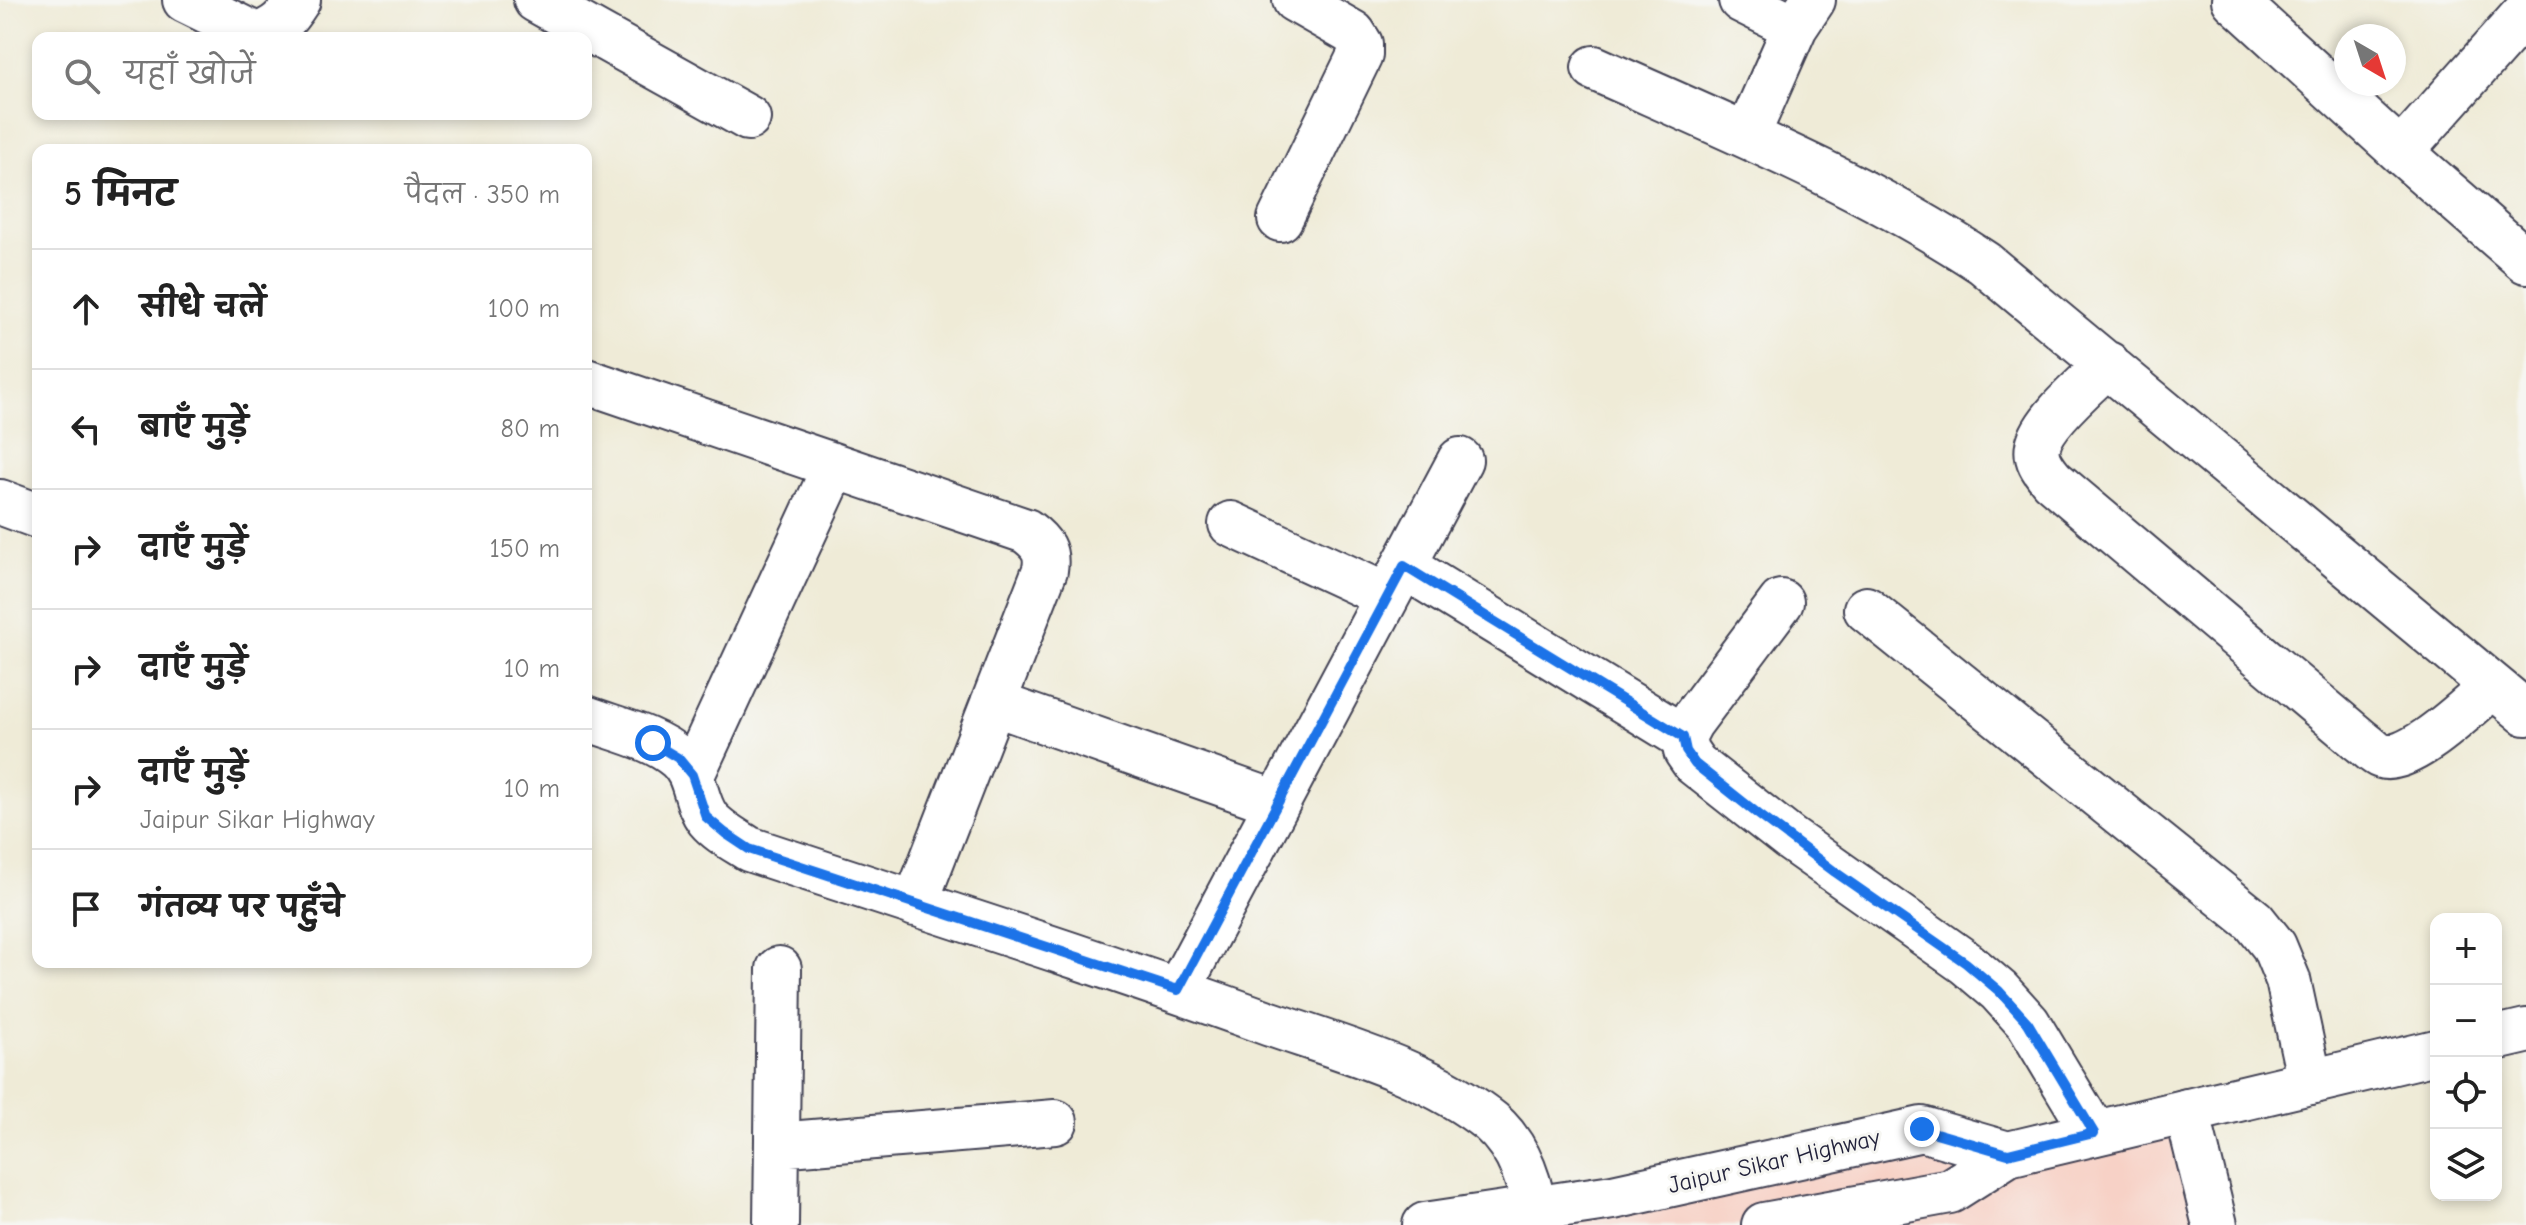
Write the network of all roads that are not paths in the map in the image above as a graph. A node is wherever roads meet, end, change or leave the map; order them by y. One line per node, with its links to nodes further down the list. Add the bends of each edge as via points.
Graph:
1 (185, 0): 9 (street)
2 (298, 0): 10 (street, via 285,20)
3 (536, 0): 12 (street)
4 (1295, 0): 15 (street, via 1353,33 1360,55)
5 (1741, 0): 8 (street)
6 (2234, 0): 14 (street)
7 (2526, 12): 14 (street)
8 (1804, 14): 13 (street)
9 (250, 32)
10 (266, 32)
11 (1594, 68): 13 (street)
12 (748, 118)
13 (1747, 136): 17 (street, via 1949,240)
14 (2401, 152): 16 (street)
15 (1280, 219)
16 (2526, 261)
17 (2108, 364): 27 (street); 27 (street, via 2049,424 2038,445 2039,463 2052,480 2349,731 2382,757 2398,756 2415,749)
18 (592, 386): 20 (street)
19 (1460, 460): 24 (street)
20 (835, 466): 28 (street, via 1026,531 1039,541 1047,555 1045,570); 32 (street)
21 (0, 502): 22 (street)
22 (32, 514)
23 (1231, 524): 24 (street)
24 (1396, 581): 31 (street); 33 (street)
25 (1781, 602): 31 (street)
26 (1866, 609): 40 (street, via 2254,921 2274,946 2288,980)
27 (2493, 686): 29 (street)
28 (993, 703): 33 (street); 34 (street)
29 (2526, 713)
30 (592, 720): 32 (street, via 653,743 678,758)
31 (1683, 737): 43 (street, via 1695,764 1999,991 2028,1023)
32 (692, 775): 34 (street, via 706,817 749,849)
33 (1277, 803): 36 (street)
34 (915, 904): 36 (street)
35 (779, 969): 44 (street)
36 (1178, 990): 46 (street, via 1396,1069 1456,1099 1492,1123 1514,1149)
37 (2526, 1031): 38 (street)
38 (2502, 1037)
39 (2430, 1053): 40 (street)
40 (2310, 1082): 41 (street)
41 (2187, 1111): 43 (street); 50 (street)
42 (1055, 1122): 44 (street)
43 (2094, 1133): 45 (street)
44 (777, 1145): 47 (street)
45 (2008, 1154): 46 (street, Jaipur Sikar Highway, via 1922,1129); 49 (street, via 1950,1191)
46 (1535, 1218): 48 (street, Jaipur Sikar Highway)
47 (776, 1225)
48 (1425, 1225)
49 (1764, 1225)
50 (2215, 1225)

